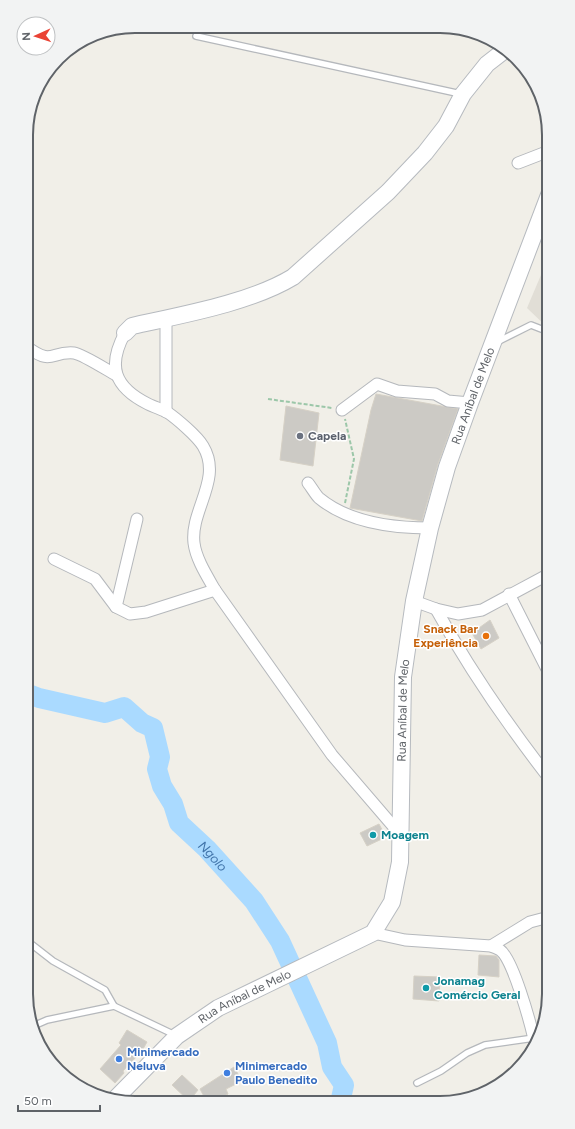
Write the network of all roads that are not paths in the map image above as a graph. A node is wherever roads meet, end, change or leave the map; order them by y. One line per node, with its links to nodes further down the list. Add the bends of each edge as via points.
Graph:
1 (196, 36): 3 (lane)
2 (501, 53): 3 (street, via 487,64)
3 (463, 94): 7 (street, via 446,126 425,153 388,192 293,277 276,287)
4 (542, 154): 5 (street)
5 (518, 164)
6 (542, 213): 10 (street, Rua Aníbal de Melo)
7 (166, 318): 9 (street, via 132,326); 15 (street)
8 (542, 329): 10 (lane, via 531,325)
9 (125, 333): 12 (street, via 118,346)
10 (492, 344): 13 (street, Rua Aníbal de Melo)
11 (33, 351): 12 (street, via 50,358 76,353)
12 (116, 375): 15 (street, via 123,388)
13 (470, 403): 14 (street, via 448,401 435,394 397,391 377,384); 18 (street, Rua Aníbal de Melo, via 447,467)
14 (342, 410)
15 (166, 412): 21 (street, via 202,445 209,462 205,498 194,526 194,543)
16 (308, 483): 18 (street, via 319,497 351,516 390,526)
17 (137, 519): 24 (street)
18 (430, 528): 23 (street, Rua Aníbal de Melo)
19 (54, 559): 24 (street, via 95,579)
20 (542, 578): 22 (street)
21 (215, 590): 24 (street, via 146,612 130,614); 28 (street, via 332,755)
22 (509, 594): 25 (street, via 482,610 458,614); 26 (street)
23 (414, 601): 25 (street); 28 (street, Rua Aníbal de Melo, via 403,677)
24 (116, 607)
25 (436, 609): 27 (street, via 468,665 511,729)
26 (542, 659)
27 (542, 769)
28 (400, 833): 30 (street, Rua Aníbal de Melo, via 400,862 392,902)
29 (542, 918): 32 (street, via 530,922)
30 (373, 933): 32 (street, via 405,940); 36 (street, Rua Aníbal de Melo, via 218,1008)
31 (33, 945): 33 (lane, via 53,961 105,990)
32 (491, 946): 35 (street, via 500,950 508,960)
33 (114, 1006): 34 (lane, via 60,1017); 36 (lane)
34 (37, 1025)
35 (533, 1035)
36 (177, 1036): 39 (street, Rua Aníbal de Melo)
37 (531, 1038): 38 (lane, via 485,1045)
38 (417, 1083)
39 (120, 1095)

